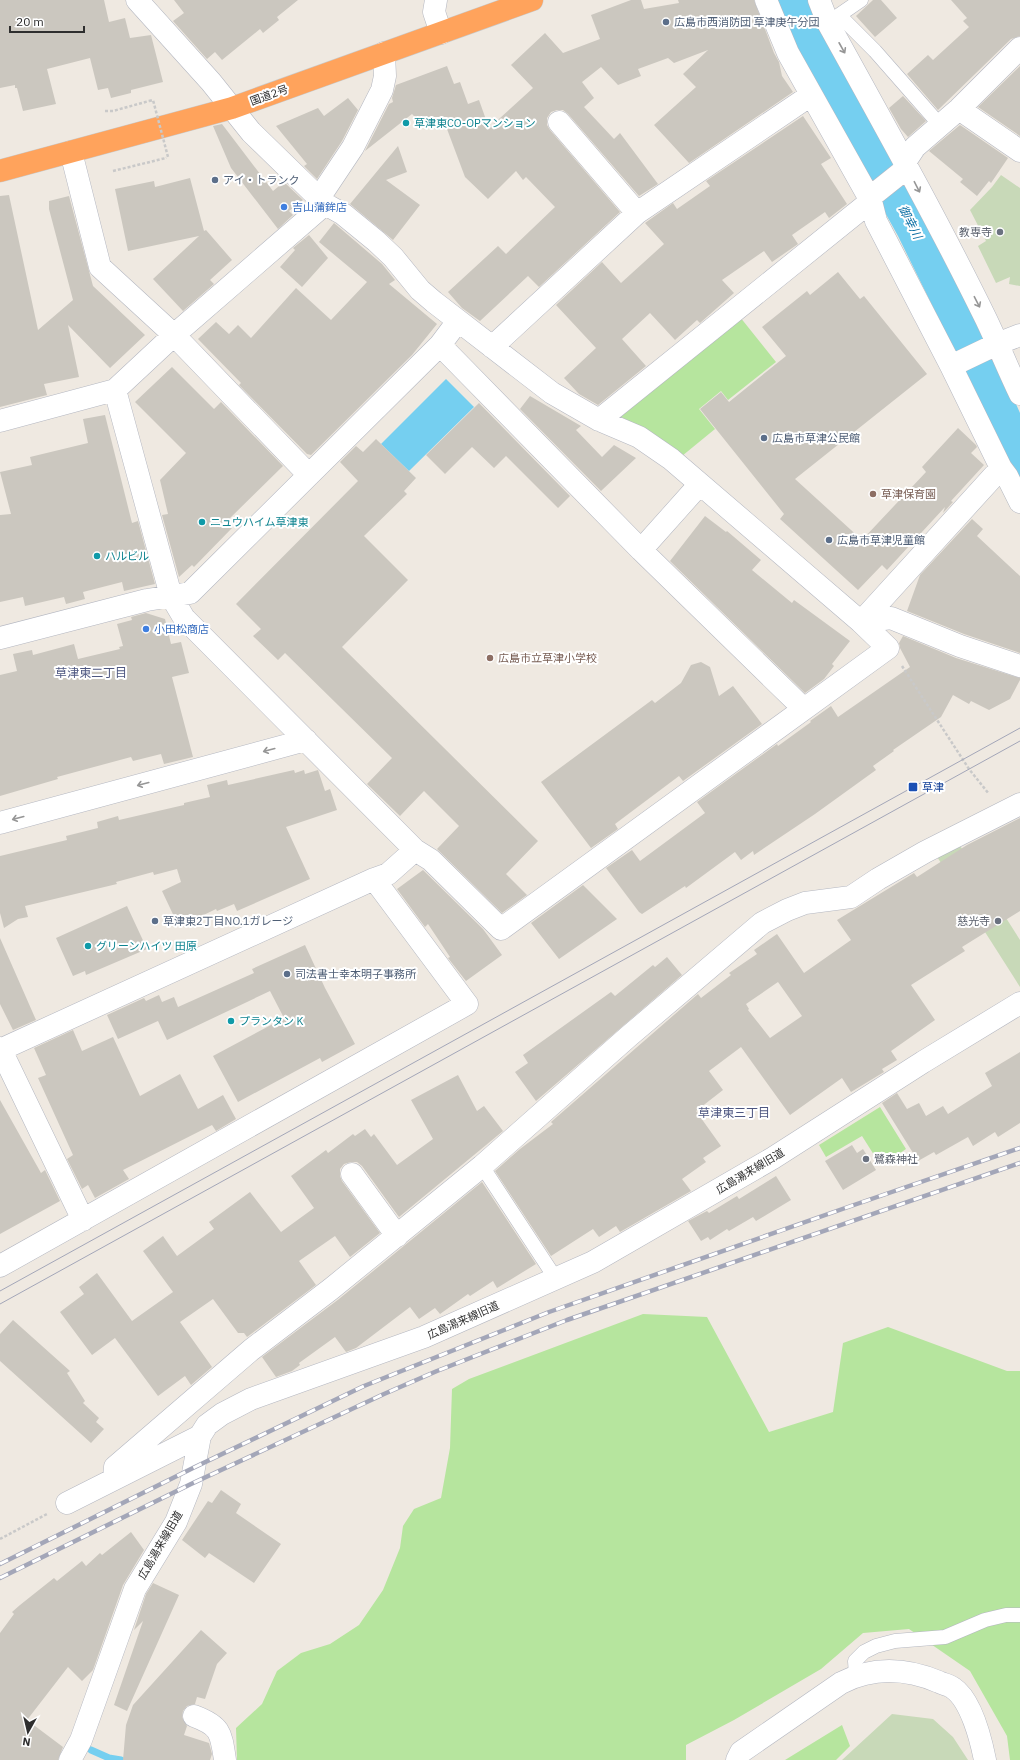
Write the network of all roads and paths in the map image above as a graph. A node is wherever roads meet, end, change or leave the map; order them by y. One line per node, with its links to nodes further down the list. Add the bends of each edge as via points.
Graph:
1 (137, 0): 12 (street)
2 (436, 0): 8 (street, via 434,12)
3 (532, 0): 8 (highway, 国道2号)
4 (766, 0): 11 (street, via 788,53)
5 (819, 0): 7 (street)
6 (861, 0): 7 (lane)
7 (834, 19): 16 (lane, via 875,51); 19 (street, one-way to 19)
8 (441, 33): 10 (highway, 国道2号)
9 (1020, 48): 13 (street)
10 (384, 53): 12 (highway, 国道2号); 23 (street, via 386,76 382,90)
11 (811, 95): 22 (street); 24 (street)
12 (232, 108): 18 (highway, 国道2号); 23 (street, via 251,132)
13 (959, 109): 16 (street); 17 (street)
14 (105, 112): 21 (path, bridge, via 153,100 168,157)
15 (559, 122): 24 (street)
16 (940, 125): 19 (street, via 915,147)
17 (1020, 151)
18 (71, 152): 20 (highway, 国道2号); 27 (street, via 100,267)
19 (904, 167): 22 (street); 28 (street, one-way to 28, via 987,321)
20 (0, 171)
21 (113, 171)
22 (872, 198): 31 (street, via 876,222); 34 (street)
23 (322, 201): 25 (street, via 343,214 376,241 420,290); 27 (street)
24 (636, 213): 30 (street)
25 (458, 321): 29 (street); 30 (street)
26 (1020, 335): 28 (street)
27 (174, 336): 32 (street); 37 (street)
28 (996, 344): 31 (street); 33 (street)
29 (440, 346): 37 (street); 40 (street)
30 (492, 347): 34 (street, via 552,393)
31 (954, 365): 36 (street)
32 (115, 390): 35 (street); 41 (street)
33 (1020, 394)
34 (599, 420): 38 (street, via 639,437 671,459)
35 (0, 421)
36 (1001, 468): 39 (street); 42 (street)
37 (309, 475): 41 (street, via 190,593)
38 (699, 485): 40 (street); 42 (street)
39 (1020, 502)
40 (641, 550): 46 (street)
41 (171, 596): 43 (street); 47 (street, via 184,618)
42 (861, 622): 44 (street); 45 (street, via 891,618 960,646)
43 (0, 638)
44 (888, 648): 46 (street); 48 (path, via 983,787)
45 (1020, 666)
46 (804, 708): 50 (street, via 501,929 431,860)
47 (306, 740): 49 (street, one-way to 49); 50 (street)
48 (1013, 807): 54 (street, via 925,852 851,897 805,904 786,910 762,923)
49 (0, 823)
50 (415, 850): 51 (street, via 388,874)
51 (374, 879): 53 (street); 56 (street, via 467,1004)
52 (1020, 1003): 59 (street, 広島湯来線旧道, via 773,1158 593,1262)
53 (0, 1049): 56 (street)
54 (482, 1166): 57 (street); 59 (lane)
55 (352, 1174): 57 (street)
56 (83, 1220): 58 (street)
57 (397, 1236): 61 (street, via 251,1350 115,1467)
58 (0, 1266)
59 (556, 1279): 60 (street, 広島湯来線旧道, via 424,1338 251,1399 222,1414 207,1425)
60 (200, 1436): 61 (street); 67 (street, 広島湯来線旧道, via 191,1484 176,1522 135,1589 81,1740)
61 (114, 1479): 62 (street)
62 (67, 1503): 63 (path)
63 (0, 1539)
64 (1020, 1616): 65 (lane, via 1006,1615 985,1620 945,1637 895,1641 876,1646 864,1652 856,1661)
65 (856, 1675): 69 (street, via 741,1752); 70 (street, via 888,1670 909,1672 954,1688 969,1707)
66 (194, 1716): 68 (street, via 211,1722 220,1733)
67 (70, 1760)
68 (225, 1760)
69 (737, 1760)
70 (985, 1760)

